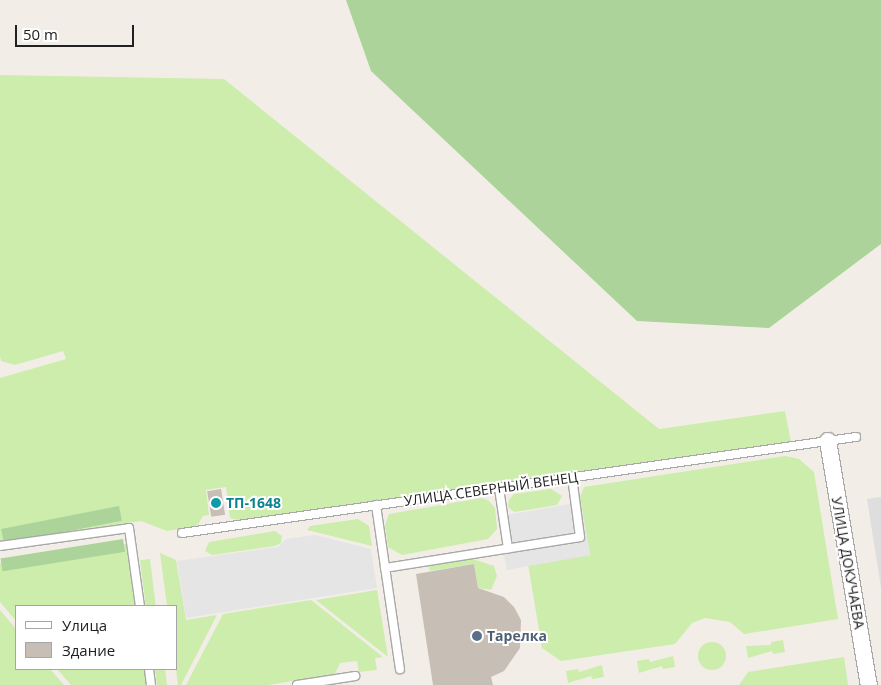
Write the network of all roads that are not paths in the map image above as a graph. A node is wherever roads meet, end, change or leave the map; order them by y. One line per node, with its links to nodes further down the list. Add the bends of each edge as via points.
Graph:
1 (856, 437): 2 (lane, УЛИЦА СЕВЕРНЫЙ ВЕНЕЦ)
2 (828, 441): 3 (lane, УЛИЦА СЕВЕРНЫЙ ВЕНЕЦ); 16 (street, УЛИЦА ДОКУЧАЕВА)
3 (572, 477): 4 (lane, УЛИЦА СЕВЕРНЫЙ ВЕНЕЦ); 8 (lane, via 580,537)
4 (499, 488): 5 (lane, УЛИЦА СЕВЕРНЫЙ ВЕНЕЦ); 8 (lane)
5 (376, 505): 6 (lane, УЛИЦА СЕВЕРНЫЙ ВЕНЕЦ); 9 (lane)
6 (182, 533)
7 (0, 546): 10 (lane, via 129,528)
8 (508, 548): 9 (lane)
9 (385, 568): 11 (lane)
10 (140, 605)
11 (400, 668)
12 (149, 670): 14 (lane)
13 (355, 676): 15 (lane)
14 (151, 685)
15 (297, 685)
16 (869, 685)

